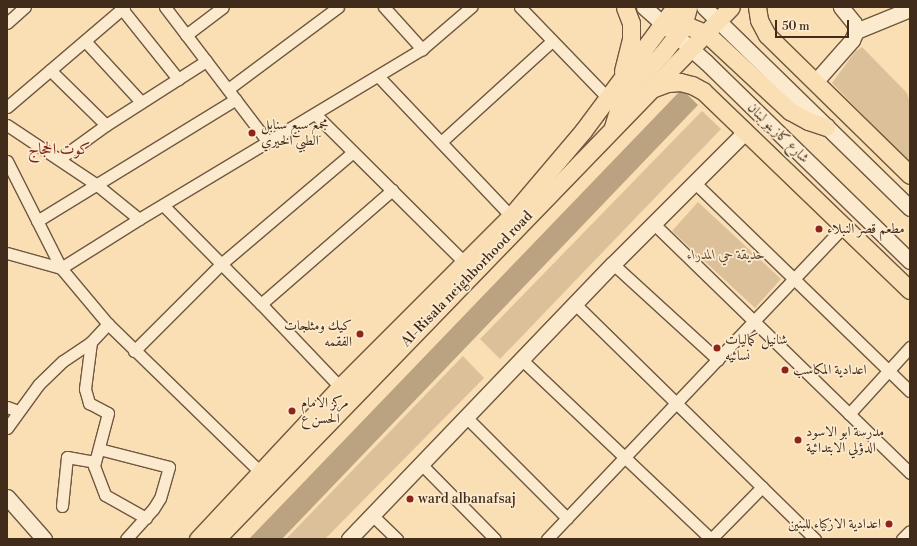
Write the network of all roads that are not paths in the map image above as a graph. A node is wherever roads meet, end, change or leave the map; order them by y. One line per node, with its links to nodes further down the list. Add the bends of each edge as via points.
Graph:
1 (26, 7): 18 (street)
2 (166, 7): 20 (street)
3 (223, 7): 20 (street)
4 (338, 7): 32 (street)
5 (384, 7): 24 (street)
6 (471, 7): 24 (street)
7 (520, 7): 22 (street)
8 (626, 7): 33 (main road, via 631,23 631,40 628,57)
9 (644, 7): 16 (street)
10 (704, 7): 17 (street)
11 (731, 7): 17 (main road, Al-Risala neighborhood road)
12 (757, 7): 30 (main road, via 759,20 767,34)
13 (841, 7): 19 (street, via 854,23)
14 (123, 8): 23 (street); 29 (street)
15 (910, 9): 19 (street)
16 (681, 17): 17 (main road); 21 (main road); 25 (main road); 33 (main road, Al-Risala neighborhood road); 40 (main road, via 662,54 627,91 616,111)
17 (718, 21): 21 (main road, Al-Risala neighborhood road); 41 (street)
18 (7, 23)
19 (856, 31): 30 (street, via 852,40)
20 (186, 34): 26 (street)
21 (707, 34): 25 (main road, Al-Risala neighborhood road); 41 (main road, via 790,111)
22 (552, 41): 33 (street); 44 (street)
23 (85, 42): 27 (street); 35 (street)
24 (422, 49): 28 (street)
25 (692, 49): 31 (main road, Al-Risala neighborhood road); 60 (street, شارع كازينو لبنان)
26 (206, 61): 29 (street); 32 (street)
27 (50, 70): 36 (street); 39 (street)
28 (378, 76): 37 (street); 44 (street)
29 (178, 79): 35 (street)
30 (815, 82): 48 (main road)
31 (652, 88): 40 (main road, Al-Risala neighborhood road); 42 (main road, via 674,82 698,87)
32 (228, 89): 34 (street)
33 (612, 92): 54 (main road, Al-Risala neighborhood road, via 583,131)
34 (236, 99): 43 (street); 50 (street)
35 (141, 102): 39 (street)
36 (7, 107)
37 (315, 114): 43 (street); 45 (street)
38 (7, 125): 46 (street)
39 (106, 125): 46 (street)
40 (613, 127): 101 (main road, Al-Risala neighborhood road)
41 (826, 127): 53 (street)
42 (745, 132): 49 (street); 58 (main road)
43 (268, 142): 52 (street)
44 (440, 142): 54 (street)
45 (353, 152): 51 (street); 62 (street)
46 (58, 159): 50 (street)
47 (7, 161): 56 (street)
48 (910, 175)
49 (696, 183): 57 (street); 65 (street)
50 (97, 185): 55 (street); 56 (street)
51 (392, 190): 61 (street); 67 (street)
52 (163, 205): 55 (street); 62 (street)
53 (910, 208)
54 (511, 216): 61 (main road, Al-Risala neighborhood road)
55 (139, 219): 64 (street)
56 (37, 221): 64 (street)
57 (654, 224): 63 (street); 69 (street)
58 (844, 226): 65 (street); 66 (main road)
59 (7, 253): 64 (street)
60 (910, 261)
61 (464, 262): 77 (main road, Al-Risala neighborhood road)
62 (222, 264): 67 (street); 73 (street)
63 (613, 264): 68 (street); 75 (street)
64 (61, 268): 70 (street)
65 (795, 280): 69 (street); 76 (street)
66 (910, 290)
67 (261, 304): 77 (street)
68 (575, 304): 74 (street); 79 (street)
69 (755, 321): 75 (street); 82 (street)
70 (108, 324): 71 (street); 73 (street)
71 (91, 342): 81 (street, via 62,361 39,384); 85 (street, via 84,388 89,403 108,413)
72 (910, 348): 76 (street)
73 (134, 351): 89 (street)
74 (521, 359): 83 (street); 86 (street)
75 (718, 360): 79 (street)
76 (889, 370): 78 (street); 82 (street)
77 (340, 387): 89 (main road, Al-Risala neighborhood road)
78 (910, 390)
79 (677, 403): 86 (street); 91 (street)
80 (7, 407): 81 (street)
81 (18, 411): 84 (street)
82 (850, 414): 90 (street)
83 (466, 417): 88 (street); 96 (street)
84 (7, 428)
85 (99, 449): 87 (street); 95 (street, via 169,467 160,498)
86 (625, 457): 96 (street); 106 (street)
87 (95, 462): 93 (street, via 67,457); 95 (street, via 94,466 106,495)
88 (421, 464): 94 (street); 104 (street)
89 (260, 472): 100 (main road, Al-Risala neighborhood road)
90 (910, 473)
91 (762, 487): 106 (street); 107 (street)
92 (7, 497): 98 (street)
93 (62, 506)
94 (372, 515): 102 (street); 103 (street)
95 (146, 518): 99 (street)
96 (567, 518): 105 (street)
97 (910, 531): 108 (street)
98 (44, 539)
99 (126, 539)
100 (198, 539)
101 (216, 539)
102 (349, 539)
103 (397, 539)
104 (495, 539)
105 (548, 539)
106 (711, 539)
107 (815, 539)
108 (902, 539)

